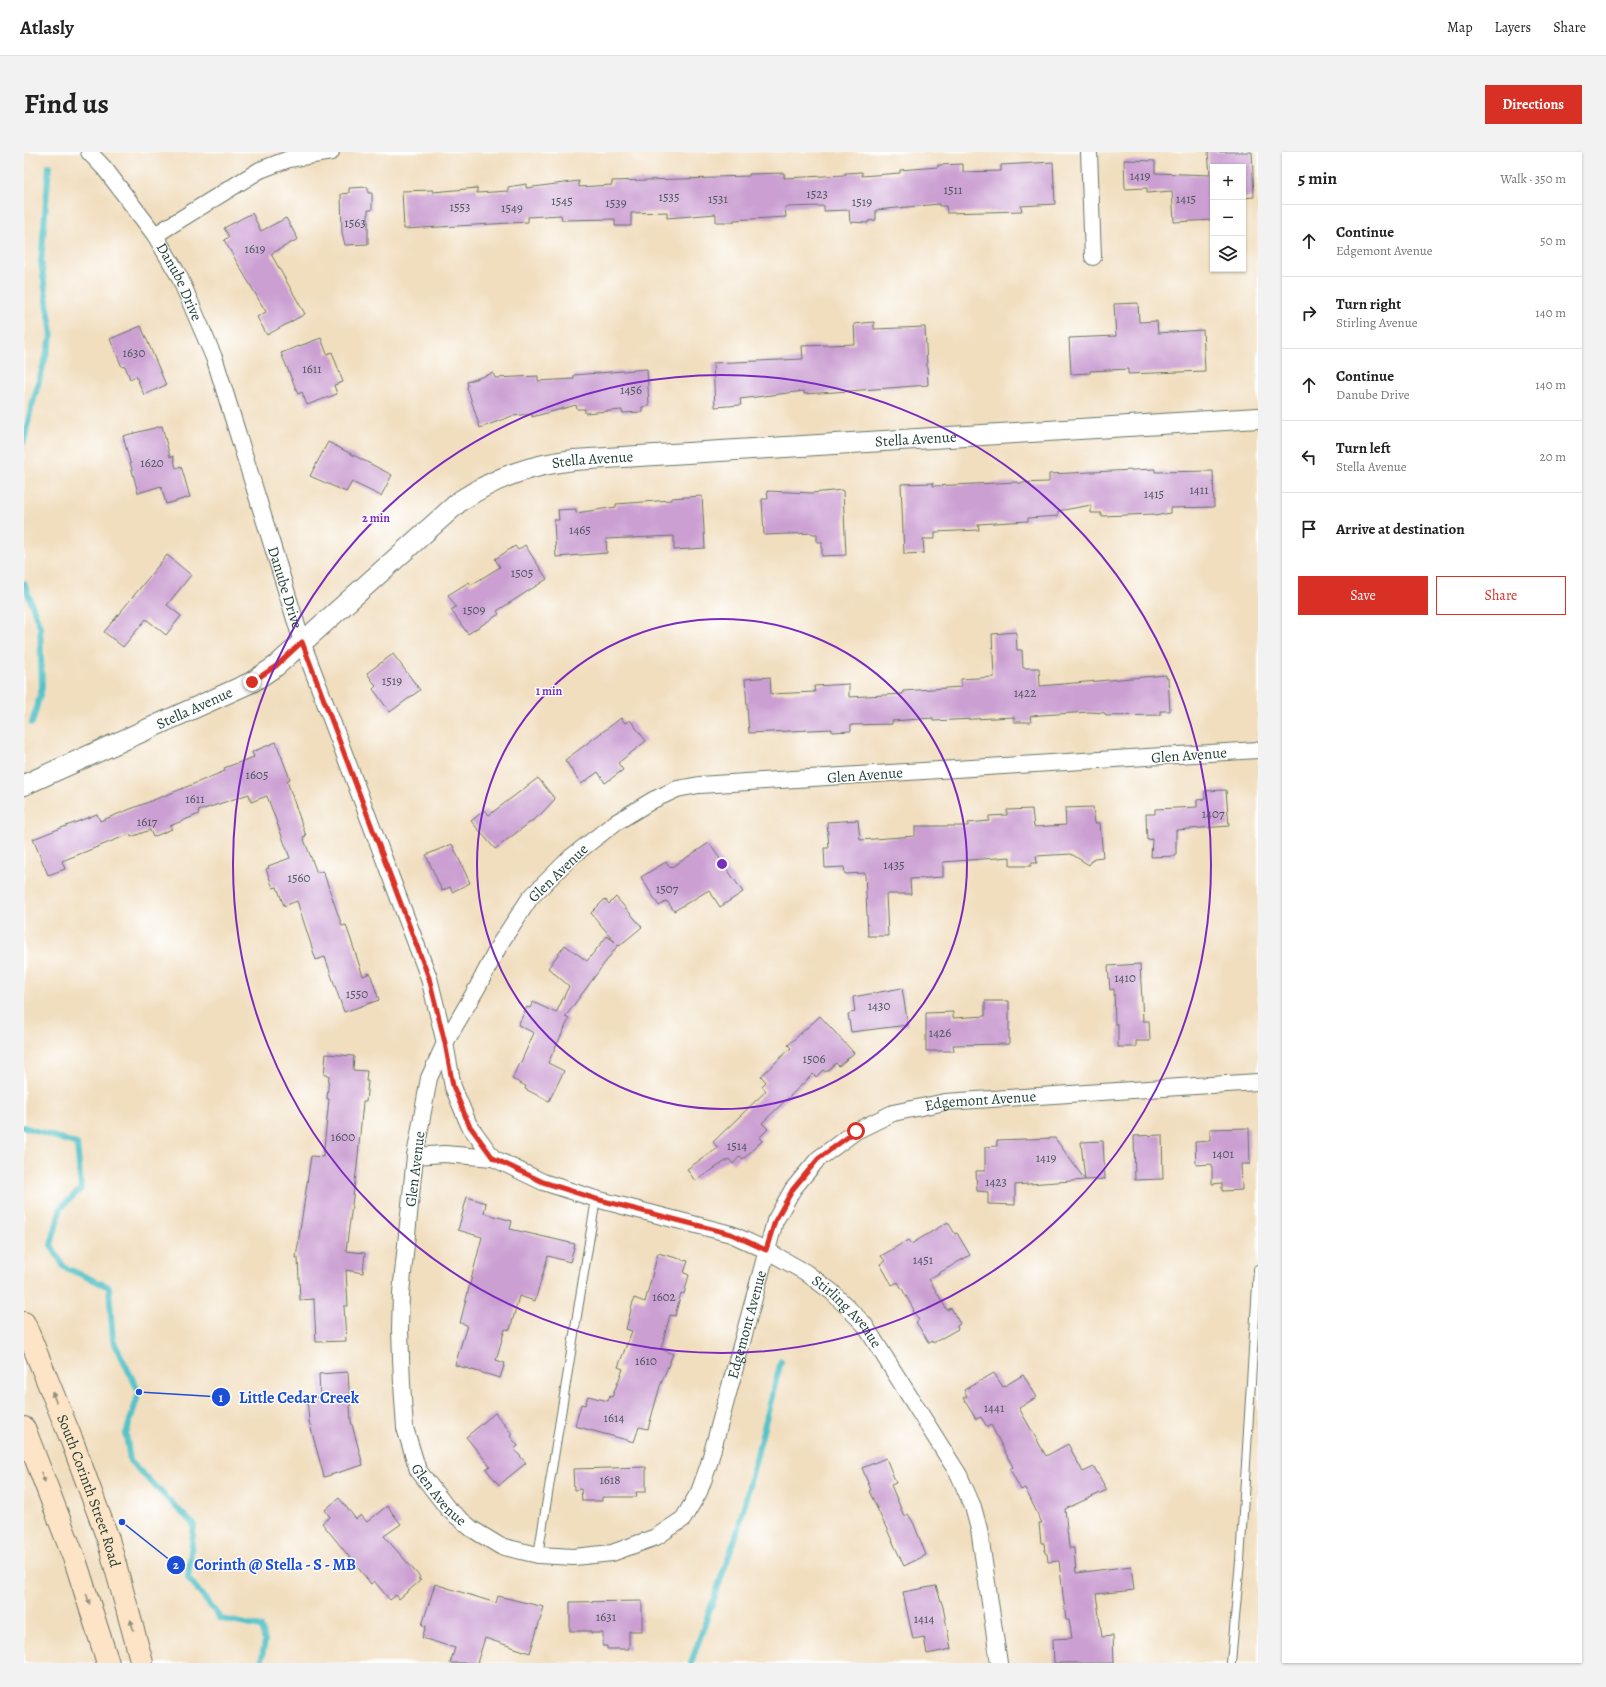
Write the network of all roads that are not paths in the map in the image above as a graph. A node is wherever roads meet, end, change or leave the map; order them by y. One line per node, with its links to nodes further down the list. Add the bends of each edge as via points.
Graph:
1 (89, 152): 4 (street, Danube Drive)
2 (331, 152): 4 (street, via 289,159 260,170)
3 (1089, 152): 5 (street)
4 (155, 235): 7 (street, Danube Drive, via 179,276 215,360)
5 (1093, 257)
6 (1258, 418): 7 (street, Stella Avenue, via 548,463 483,486 460,501)
7 (302, 642): 9 (street, Stella Avenue, via 276,666 252,682); 10 (street, Danube Drive, via 429,978)
8 (1258, 750): 10 (street, Glen Avenue, via 699,785 676,789 615,823 571,857 530,898 501,942)
9 (24, 784)
10 (445, 1043): 12 (street, Glen Avenue, via 429,1078); 13 (street, Stirling Avenue, via 453,1086 469,1125)
11 (1258, 1082): 15 (street, Edgemont Avenue, via 945,1102 894,1113 856,1131 818,1159 793,1189 775,1221)
12 (415, 1156): 13 (street, Stirling Avenue, via 444,1154); 19 (street, Glen Avenue, via 401,1300 405,1428 418,1470 448,1509 472,1529)
13 (493, 1158): 14 (street, Stirling Avenue, via 543,1182)
14 (596, 1199): 15 (street, Stirling Avenue, via 731,1234); 20 (lane)
15 (766, 1250): 20 (street, Edgemont Avenue, via 708,1467 699,1492 683,1519 656,1537 612,1553 574,1557); 23 (street, Stirling Avenue, via 805,1272 832,1292 864,1324 959,1475 973,1507 979,1529)
16 (1258, 1269): 24 (lane)
17 (24, 1323): 22 (main road, South Corinth Street Road, one-way to 17, via 108,1539 72,1440)
18 (24, 1428): 21 (main road, one-way to 21, via 76,1563)
19 (500, 1546): 20 (street, Edgemont Avenue)
20 (538, 1555)
21 (108, 1663)
22 (142, 1663)
23 (999, 1663)
24 (1231, 1663)

